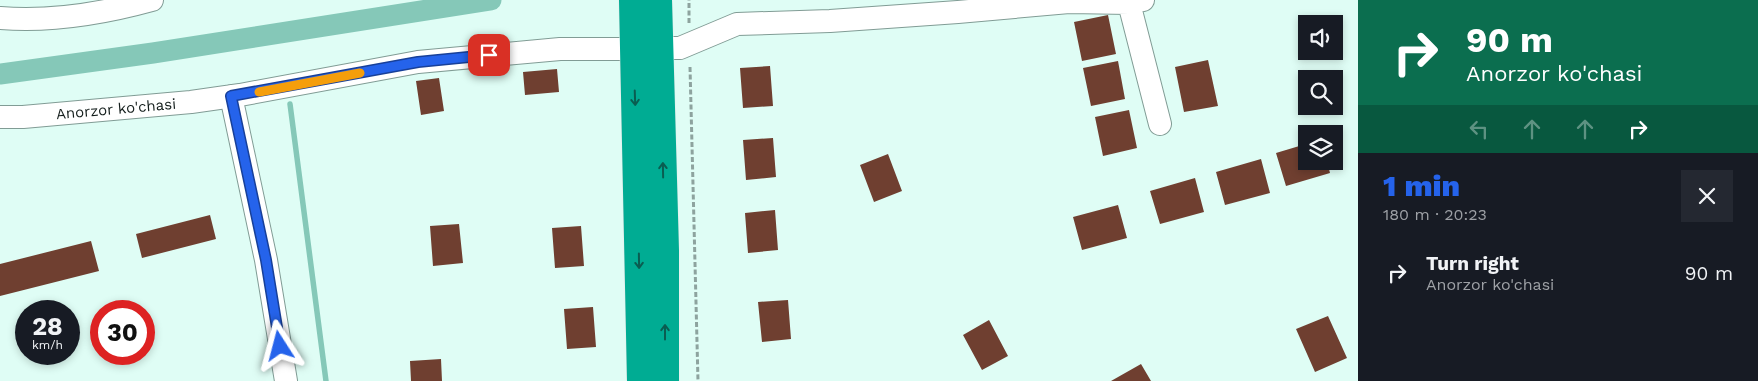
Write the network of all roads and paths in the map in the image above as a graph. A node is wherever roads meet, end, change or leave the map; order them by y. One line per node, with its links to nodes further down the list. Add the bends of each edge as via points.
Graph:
1 (152, 0): 6 (street, via 112,11)
2 (632, 0): 8 (highway)
3 (658, 0): 8 (highway)
4 (689, 0): 7 (path)
5 (1136, 1): 7 (street, Anorzor ko'chasi, via 1069,2 830,21 737,24); 11 (street)
6 (0, 18)
7 (689, 44): 8 (street, Anorzor ko'chasi, via 680,48); 15 (path)
8 (646, 49): 9 (street, Anorzor ko'chasi, via 560,49 418,62); 13 (highway, one-way to 13); 14 (highway, one-way to 8, via 664,241)
9 (231, 96): 10 (street, Anorzor ko'chasi); 12 (street, via 266,260)
10 (0, 117)
11 (1160, 124)
12 (286, 381)
13 (641, 381)
14 (665, 381)
15 (698, 381)

